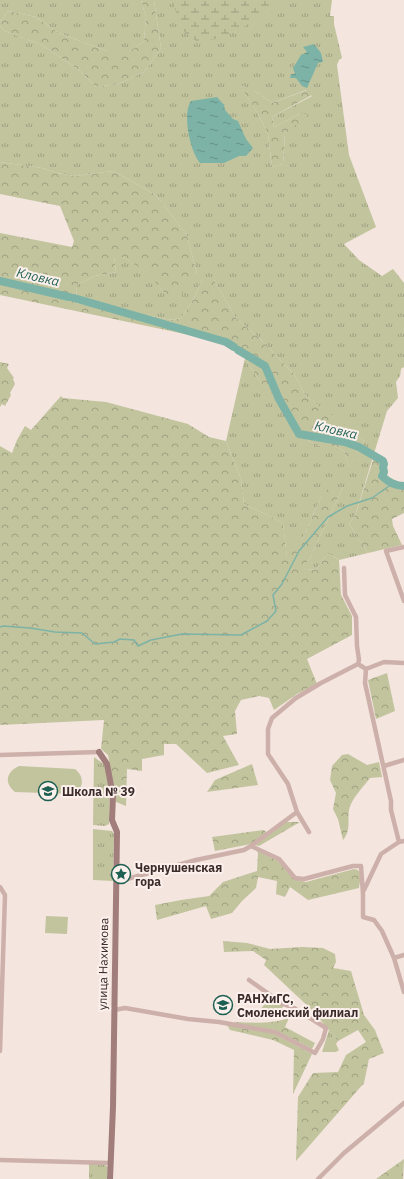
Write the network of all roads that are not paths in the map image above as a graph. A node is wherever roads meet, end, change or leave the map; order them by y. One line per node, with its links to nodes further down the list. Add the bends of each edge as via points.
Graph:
1 (404, 547): 3 (street, via 386,551)
2 (344, 568): 5 (street, via 345,595 356,617)
3 (404, 601)
4 (404, 663): 6 (street, via 384,662)
5 (358, 664): 6 (street); 11 (street, via 296,698 272,718 268,729 268,754 288,784)
6 (366, 669): 10 (street, via 365,683)
7 (100, 752): 8 (street); 16 (street, улица Нахимова, via 107,764 113,796 112,820 117,832)
8 (0, 755)
9 (404, 760): 10 (street)
10 (384, 766): 14 (street)
11 (297, 812): 12 (street); 15 (street)
12 (309, 832)
13 (404, 841): 14 (street)
14 (399, 842): 18 (street, via 381,854)
15 (252, 846): 16 (street); 18 (street, via 279,859 295,878 304,880 361,866)
16 (116, 882): 23 (street, улица Нахимова)
17 (0, 887): 24 (street, via 5,895)
18 (363, 894): 20 (street, via 363,917 374,920)
19 (404, 955): 20 (street)
20 (394, 958): 22 (street)
21 (249, 980): 23 (street, via 283,1004 326,1028 315,1053 275,1032 125,1008)
22 (404, 992)
23 (114, 1010): 28 (street, улица Нахимова)
24 (0, 1013): 25 (street)
25 (0, 1051)
26 (404, 1103): 30 (street, via 344,1153)
27 (0, 1160): 28 (street)
28 (110, 1163): 29 (street, улица Нахимова)
29 (110, 1179)
30 (318, 1179)

